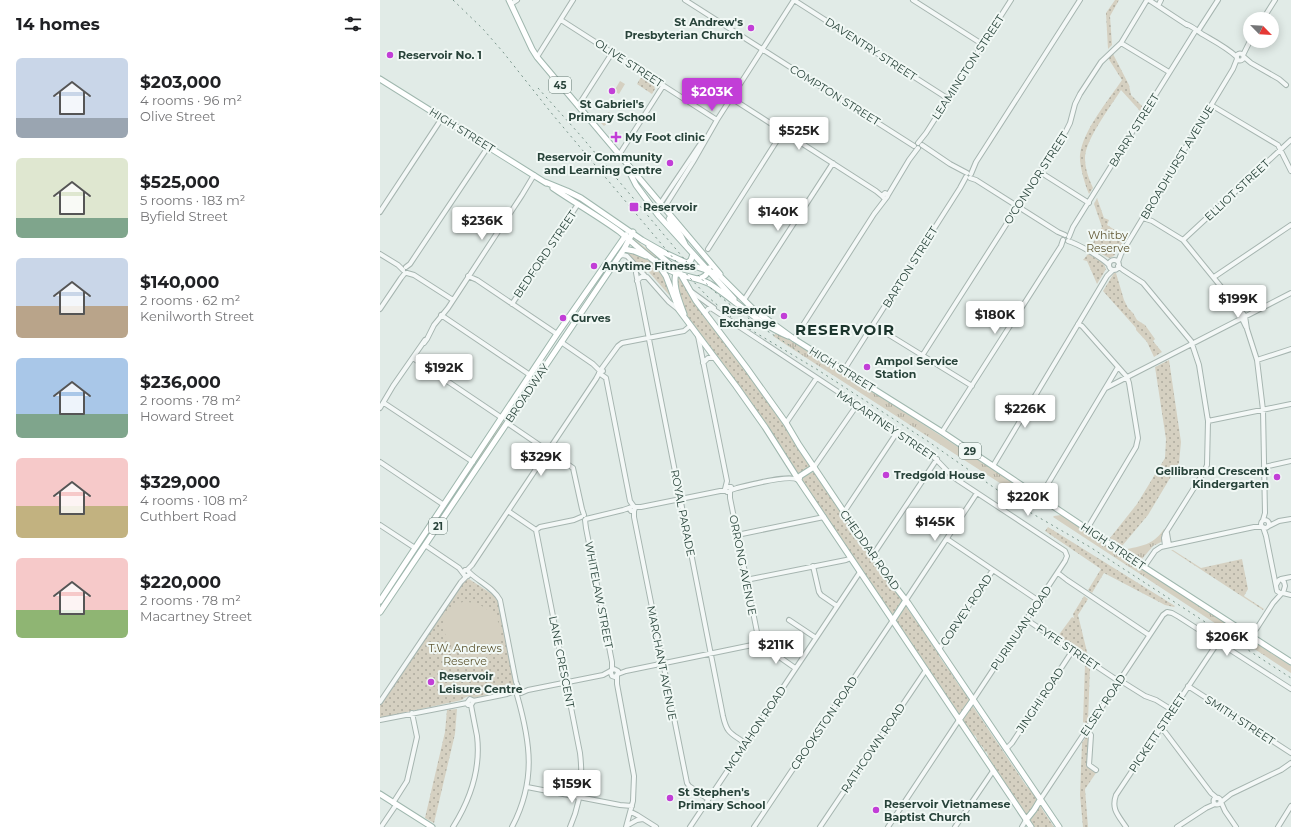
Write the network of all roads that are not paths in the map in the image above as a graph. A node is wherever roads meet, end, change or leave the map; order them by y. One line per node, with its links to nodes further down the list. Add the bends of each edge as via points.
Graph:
1 (517, 0): 12 (street)
2 (574, 0): 15 (street)
3 (685, 0): 20 (street, COMPTON STREET)
4 (794, 0): 20 (street); 29 (street, DAVENTRY STREET)
5 (913, 0): 18 (street)
6 (1011, 0): 18 (street, LEAMINGTON STREET)
7 (1080, 0): 44 (street, BARTON STREET)
8 (1148, 0): 13 (street); 17 (street, O'CONNOR STREET)
9 (1161, 0): 13 (street)
10 (1218, 0): 16 (street, BARRY STREET)
11 (1275, 0): 14 (street)
12 (510, 2): 22 (main road, 45)
13 (1158, 6): 16 (street)
14 (1267, 12)
15 (561, 20): 21 (street, OLIVE STREET); 22 (street)
16 (1197, 30): 23 (street); 24 (street, BARRY STREET)
17 (1121, 42): 24 (street); 43 (street, O'CONNOR STREET, via 1101,62 1080,94 1070,123)
18 (982, 44): 29 (street, LEAMINGTON STREET)
19 (1246, 48): 23 (street, BROADHURST AVENUE)
20 (762, 50): 28 (street); 37 (street, COMPTON STREET, via 906,141)
21 (612, 52): 27 (street, OLIVE STREET); 31 (street)
22 (536, 55): 31 (main road, 45)
23 (1240, 57): 26 (street); 30 (street, BROADHURST AVENUE)
24 (1169, 72): 49 (street, BARRY STREET)
25 (380, 79): 32 (main road, HIGH STREET / 29)
26 (1289, 85)
27 (663, 86): 33 (street, OLIVE STREET); 40 (street)
28 (731, 98): 33 (street); 34 (street)
29 (947, 98): 37 (street, LEAMINGTON STREET)
30 (1211, 105): 39 (street, via 1278,145); 57 (street, BROADHURST AVENUE)
31 (578, 106): 40 (main road, 45)
32 (442, 118): 38 (main road, HIGH STREET / 29); 54 (street)
33 (717, 120): 35 (street)
34 (783, 131): 41 (street); 66 (street)
35 (708, 135): 51 (street); 53 (street)
36 (1291, 140): 39 (street, ELLIOT STREET)
37 (918, 146): 44 (street, COMPTON STREET); 48 (street, LEAMINGTON STREET)
38 (488, 147): 45 (main road, HIGH STREET / 29); 74 (street)
39 (1280, 149): 42 (street); 63 (street, ELLIOT STREET)
40 (619, 155): 46 (main road, 45)
41 (832, 162): 48 (street); 88 (street)
42 (1291, 171)
43 (1040, 172): 49 (street); 52 (street, O'CONNOR STREET)
44 (968, 175): 52 (street); 100 (street, BARTON STREET)
45 (535, 176): 47 (main road, HIGH STREET / 29); 79 (street)
46 (635, 178): 51 (main road, 45); 55 (main road, 45)
47 (568, 194): 50 (main road, HIGH STREET / 29); 59 (main road, HIGH STREET / 29)
48 (885, 196): 105 (street, LEAMINGTON STREET)
49 (1089, 203): 61 (street, BARRY STREET)
50 (578, 204): 60 (main road, HIGH STREET / 29); 90 (street, BEDFORD STREET)
51 (660, 204): 53 (main road, 45); 55 (main road)
52 (1017, 207): 61 (street); 109 (street, O'CONNOR STREET)
53 (664, 208): 55 (main road); 56 (main road, 45)
54 (380, 212)
55 (657, 213): 64 (main road, 45)
56 (671, 216): 64 (main road, via 670,221); 70 (main road, 45)
57 (1144, 216): 63 (street); 73 (street, BROADHURST AVENUE)
58 (1291, 225): 82 (street)
59 (632, 232): 60 (main road, BROADWAY / 21); 62 (main road, HIGH STREET / 29)
60 (627, 238): 65 (main road, BROADWAY / 21); 71 (main road, HIGH STREET / 29); 76 (main road, BROADWAY / 21)
61 (1066, 238): 73 (street); 120 (street, BARRY STREET)
62 (642, 240): 72 (main road, HIGH STREET / 29); 78 (main road, HIGH STREET)
63 (1183, 240): 82 (street)
64 (687, 248): 68 (main road, 45)
65 (624, 249): 69 (main road, BROADWAY / 21); 71 (main road, via 636,251)
66 (708, 249)
67 (380, 254): 74 (street)
68 (693, 254): 72 (main road); 75 (main road, 45)
69 (619, 256): 80 (main road, BROADWAY / 21); 81 (street, CHEDDAR ROAD, via 627,256)
70 (706, 259): 75 (main road); 84 (main road, 45)
71 (655, 260): 78 (main road, HIGH STREET / 29); 93 (main road, CHEDDAR ROAD, via 666,275)
72 (688, 264): 75 (main road, HIGH STREET / 29); 78 (main road)
73 (1114, 265): 99 (street, BROADHURST AVENUE); 107 (street, via 1143,283)
74 (406, 269): 89 (street); 92 (street)
75 (708, 270): 83 (main road, via 704,277); 84 (main road, HIGH STREET / 29); 91 (main road, 45)
76 (601, 271): 80 (main road); 102 (main road, BROADWAY / 21)
77 (636, 273): 85 (street, ROYAL PARADE)
78 (678, 273): 83 (main road, HIGH STREET / 29); 86 (main road, CHEDDAR ROAD); 98 (main road, CHEDDAR ROAD, via 675,279 676,287)
79 (469, 275): 89 (street); 90 (street)
80 (606, 275): 106 (main road, BROADWAY / 21)
81 (646, 277): 85 (street, via 641,277); 93 (street, CHEDDAR ROAD)
82 (1214, 277): 97 (street)
83 (696, 278): 86 (main road, via 690,281); 91 (main road, HIGH STREET / 29, via 710,284)
84 (723, 278): 88 (main road, HIGH STREET / 29)
85 (637, 281): 104 (street, ROYAL PARADE)
86 (689, 289): 94 (main road, CHEDDAR ROAD); 95 (street, MACARTNEY STREET)
87 (1291, 293): 97 (street)
88 (744, 300): 105 (main road, HIGH STREET / 29)
89 (452, 301): 96 (street)
90 (512, 304): 102 (street)
91 (742, 307): 105 (main road, HIGH STREET / 29, via 778,332)
92 (380, 309)
93 (679, 310): 98 (main road, CHEDDAR ROAD)
94 (705, 313): 95 (street, via 710,308); 132 (main road, CHEDDAR ROAD)
95 (720, 314): 119 (street, MACARTNEY STREET)
96 (441, 316): 110 (street); 117 (street)
97 (1244, 317): 107 (street); 112 (street)
98 (685, 318): 101 (main road, CHEDDAR ROAD)
99 (1078, 324): 114 (street); 140 (street, BROADHURST AVENUE)
100 (873, 325): 109 (street); 115 (street, BARTON STREET)
101 (690, 326): 103 (main road, CHEDDAR ROAD); 104 (street, via 684,331)
102 (556, 336): 106 (main road); 117 (main road, BROADWAY / 21)
103 (698, 336): 111 (main road, CHEDDAR ROAD); 113 (street, ORRONG AVENUE)
104 (648, 338): 116 (street, via 622,343); 151 (street, ROYAL PARADE)
105 (794, 339): 115 (main road, HIGH STREET / 29)
106 (562, 340): 116 (street); 123 (main road, BROADWAY / 21)
107 (1192, 343): 118 (street); 130 (street, via 1199,365)
108 (1291, 350): 112 (street)
109 (922, 356): 120 (street)
110 (413, 358): 124 (street); 129 (street)
111 (715, 358): 113 (street, via 708,358); 143 (main road, CHEDDAR ROAD)
112 (1257, 360): 128 (street)
113 (703, 363): 148 (street, ORRONG AVENUE)
114 (1118, 367): 118 (street); 121 (street)
115 (844, 370): 134 (main road, HIGH STREET / 29)
116 (601, 371): 135 (street); 153 (street, via 606,378)
117 (530, 375): 122 (main road, BROADWAY / 21)
118 (1127, 377): 121 (street); 161 (street, via 1138,443)
119 (816, 379): 125 (street, MACARTNEY STREET); 132 (street)
120 (972, 386): 134 (street, BARRY STREET)
121 (1106, 388): 150 (street)
122 (516, 398): 123 (main road); 129 (main road, BROADWAY / 21)
123 (522, 401): 131 (main road, BROADWAY / 21)
124 (384, 402): 127 (street); 139 (street)
125 (857, 404): 133 (street, MACARTNEY STREET); 141 (street)
126 (1291, 404): 128 (street)
127 (380, 408)
128 (1263, 410): 130 (street); 142 (street)
129 (502, 418): 139 (main road, BROADWAY / 21)
130 (1208, 421): 166 (street, via 1207,465 1167,530)
131 (507, 423): 135 (street, WHITELAW STREET); 147 (main road, BROADWAY / 21)
132 (786, 423): 141 (main road, CHEDDAR ROAD)
133 (898, 431): 136 (street, MACARTNEY STREET); 155 (street)
134 (942, 432): 140 (main road, HIGH STREET / 29)
135 (548, 451): 154 (street); 157 (street, WHITELAW STREET, via 573,468)
136 (937, 459): 149 (street, MACARTNEY STREET, via 952,476); 169 (street)
137 (1291, 461): 142 (street)
138 (380, 462): 152 (street)
139 (473, 462): 145 (main road, BROADWAY / 21)
140 (993, 466): 150 (main road, HIGH STREET / 29)
141 (814, 467): 146 (main road, via 800,476); 155 (main road, CHEDDAR ROAD)
142 (1264, 467): 159 (street)
143 (793, 470): 144 (street, via 792,475); 146 (main road, CHEDDAR ROAD)
144 (783, 479): 146 (street); 148 (street)
145 (462, 480): 147 (main road); 152 (main road, BROADWAY / 21)
146 (799, 480): 156 (main road, CHEDDAR ROAD)
147 (468, 481): 165 (main road, BROADWAY / 21)
148 (728, 489): 151 (street); 163 (street, ORRONG AVENUE)
149 (977, 493): 164 (street); 168 (street, MACARTNEY STREET, via 1064,550)
150 (1040, 497): 161 (main road, HIGH STREET / 29)
151 (680, 499): 153 (street); 203 (street, ROYAL PARADE)
152 (444, 505): 167 (main road, BROADWAY / 21)
153 (632, 509): 157 (street); 205 (street, MARCHANT AVENUE)
154 (508, 511): 162 (street); 176 (street)
155 (844, 512): 169 (main road, CHEDDAR ROAD)
156 (824, 517): 163 (street); 170 (main road, CHEDDAR ROAD)
157 (584, 518): 162 (street, via 540,526); 208 (street, WHITELAW STREET)
158 (1291, 519): 159 (street)
159 (1265, 524): 166 (street); 173 (street)
160 (380, 525): 167 (street)
161 (1087, 528): 172 (main road, HIGH STREET / 29)
162 (536, 530): 210 (street, LANE CRESCENT)
163 (737, 535): 180 (street, ORRONG AVENUE)
164 (946, 539): 174 (street); 187 (street)
165 (426, 545): 176 (street); 182 (main road, BROADWAY / 21)
166 (1167, 546): 172 (street, via 1154,551)
167 (415, 548): 181 (main road, BROADWAY / 21)
168 (1066, 554): 177 (street, PURINUAN ROAD, via 1066,560)
169 (873, 555): 187 (main road, CHEDDAR ROAD)
170 (851, 558): 171 (street); 175 (main road, CHEDDAR ROAD)
171 (813, 566): 180 (street); 191 (street, via 821,596)
172 (1144, 567): 197 (main road, HIGH STREET / 29)
173 (1273, 569): 179 (street); 183 (street)
174 (993, 570): 189 (street); 201 (street, CORVEY ROAD)
175 (860, 572): 191 (street, MCMAHON ROAD); 194 (main road, CHEDDAR ROAD)
176 (467, 573): 213 (street, via 493,590 500,600); 215 (street)
177 (1057, 574): 189 (street, PURINUAN ROAD); 196 (street)
178 (1291, 577): 179 (street); 184 (street)
179 (1281, 579): 183 (street); 184 (street)
180 (746, 580): 200 (street, ORRONG AVENUE, via 759,637)
181 (394, 581): 182 (main road); 188 (main road, BROADWAY / 21)
182 (400, 582): 192 (main road, BROADWAY / 21)
183 (1276, 585): 185 (street)
184 (1284, 589): 185 (street); 186 (street); 190 (street)
185 (1277, 591): 190 (street)
186 (1291, 594)
187 (906, 600): 194 (main road); 201 (main road, CHEDDAR ROAD)
188 (380, 601)
189 (1039, 601): 195 (street, PURINUAN ROAD)
190 (1273, 603): 197 (street)
191 (837, 606): 198 (street, MCMAHON ROAD)
192 (380, 612)
193 (789, 620): 198 (street)
194 (893, 620): 207 (main road, CHEDDAR ROAD); 250 (street, CROOKSTON ROAD)
195 (1027, 620): 202 (street, FYFE STREET); 214 (street, PURINUAN ROAD)
196 (1150, 635): 199 (street, ELSEY ROAD, via 1167,612 1176,614); 209 (street, ELSEY ROAD)
197 (1251, 637): 204 (main road, HIGH STREET / 29)
198 (816, 638): 206 (street, MCMAHON ROAD)
199 (1218, 642): 211 (street, PICKETT STREET); 212 (street)
200 (758, 645): 203 (street); 206 (street)
201 (939, 649): 214 (main road, CHEDDAR ROAD)
202 (1073, 650): 209 (street, FYFE STREET); 224 (street, JINGHI ROAD)
203 (711, 654): 205 (street); 223 (street, ROYAL PARADE, via 726,728)
204 (1291, 662)
205 (663, 664): 208 (street); 232 (street, MARCHANT AVENUE, via 687,783)
206 (795, 668): 223 (street, MCMAHON ROAD)
207 (926, 670): 220 (main road, CHEDDAR ROAD); 251 (street, RATHCOWN ROAD)
208 (615, 673): 210 (street); 237 (street, WHITELAW STREET, via 634,776)
209 (1119, 681): 217 (street, FYFE STREET); 222 (street, ELSEY ROAD)
210 (566, 683): 213 (street); 231 (street, LANE CRESCENT, via 580,753)
211 (1188, 686): 217 (street, PICKETT STREET); 225 (street, SMITH STREET)
212 (1291, 689)
213 (518, 692): 216 (street); 229 (street, via 529,749)
214 (973, 700): 220 (main road); 224 (main road, CHEDDAR ROAD)
215 (380, 702)
216 (470, 703): 218 (street); 245 (street, via 477,736 476,769 472,790)
217 (1172, 710): 221 (street, PICKETT STREET)
218 (412, 713): 219 (street); 235 (street, via 417,737 407,781)
219 (380, 720)
220 (959, 720): 228 (main road, CHEDDAR ROAD); 252 (street)
221 (1160, 728): 234 (street); 257 (street, PICKETT STREET, via 1116,795 1114,810)
222 (1086, 730): 227 (street, via 1091,734 1089,765); 233 (street, ELSEY ROAD)
223 (745, 743): 232 (street, MCMAHON ROAD)
224 (1006, 749): 233 (main road, CHEDDAR ROAD)
225 (1291, 753)
226 (1291, 765): 234 (street)
227 (1096, 770)
228 (993, 771): 240 (main road, CHEDDAR ROAD); 253 (street)
229 (527, 787): 231 (street); 246 (street)
230 (380, 794): 235 (main road)
231 (580, 797): 237 (street, via 620,805); 247 (street, LANE CRESCENT)
232 (708, 799): 249 (street, MCMAHON ROAD)
233 (1040, 800): 240 (main road); 256 (main road, CHEDDAR ROAD)
234 (1217, 801): 258 (street); 259 (street)
235 (394, 804): 238 (main road); 242 (street)
236 (1291, 806): 260 (street)
237 (631, 811): 239 (street); 241 (street, WHITELAW STREET)
238 (414, 817): 243 (main road); 244 (main road)
239 (644, 819): 241 (street, via 636,820); 248 (street)
240 (1026, 820): 254 (street); 255 (main road, CHEDDAR ROAD)
241 (627, 826)
242 (381, 827)
243 (427, 827)
244 (432, 827)
245 (453, 827)
246 (512, 827)
247 (570, 827)
248 (656, 827)
249 (690, 827)
250 (754, 827)
251 (820, 827)
252 (888, 827)
253 (955, 827)
254 (1022, 827)
255 (1031, 827)
256 (1059, 827)
257 (1126, 827)
258 (1177, 827)
259 (1236, 827)
260 (1278, 827)

